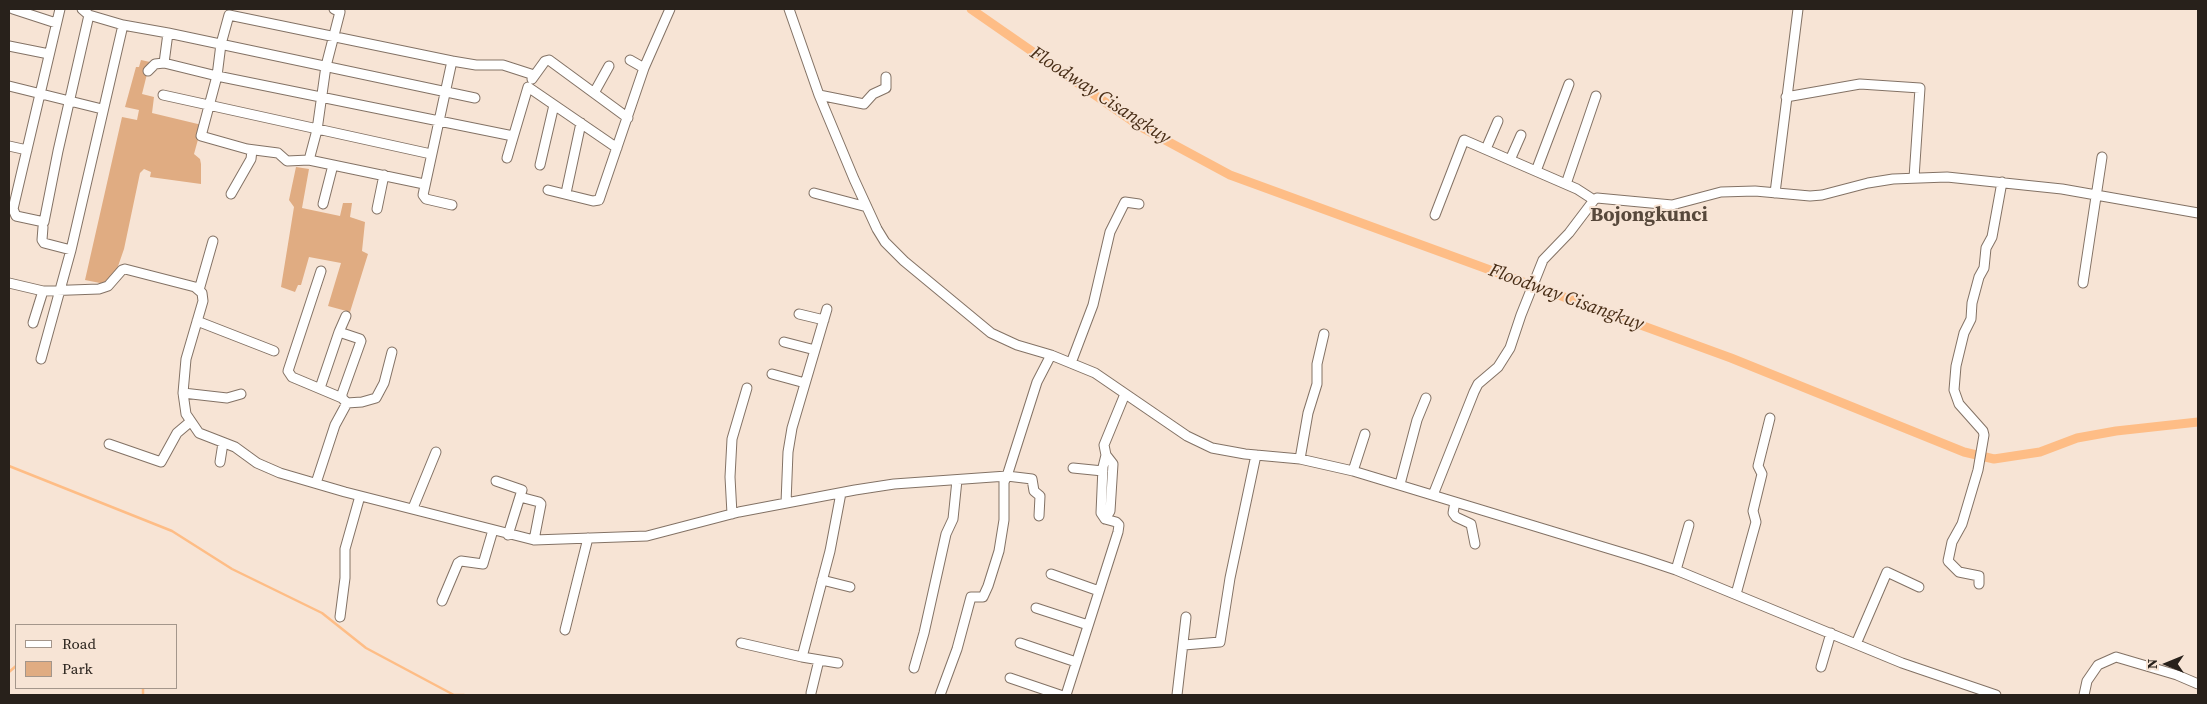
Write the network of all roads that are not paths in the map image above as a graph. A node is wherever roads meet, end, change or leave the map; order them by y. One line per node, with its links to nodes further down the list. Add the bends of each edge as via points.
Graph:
1 (13, 9): 8 (street)
2 (60, 9): 8 (street)
3 (334, 9): 11 (street, via 340,12)
4 (670, 9): 20 (street)
5 (790, 9): 32 (street)
6 (1798, 9): 35 (street)
7 (86, 12): 9 (street); 37 (street)
8 (56, 23): 14 (street)
9 (123, 25): 10 (street); 40 (street)
10 (168, 33): 12 (street); 17 (street)
11 (333, 37): 12 (street, via 231,14); 16 (street); 18 (street)
12 (221, 44): 18 (street); 23 (street)
13 (9, 46): 14 (street)
14 (49, 54): 30 (street)
15 (630, 60): 20 (street)
16 (452, 61): 22 (street, via 503,65); 28 (street)
17 (164, 63): 21 (street, via 155,64); 23 (street)
18 (326, 66): 28 (street); 34 (street)
19 (609, 66): 29 (street)
20 (644, 68): 41 (street)
21 (148, 71)
22 (534, 75): 27 (street); 29 (street, via 549,60)
23 (217, 76): 34 (street); 39 (street)
24 (886, 77): 32 (street, via 886,88 873,94 864,104)
25 (1569, 84): 60 (street)
26 (9, 86): 30 (street)
27 (528, 87): 38 (street); 47 (street)
28 (445, 92): 36 (street); 43 (street)
29 (594, 93): 41 (street)
30 (38, 94): 37 (street); 50 (street)
31 (163, 95): 39 (street)
32 (820, 95): 76 (street)
33 (1596, 96): 65 (street)
34 (321, 97): 43 (street); 45 (street)
35 (1786, 97): 62 (street, via 1860,84 1920,88); 69 (street)
36 (475, 98)
37 (70, 101): 40 (street); 50 (street, via 44,222 16,216 13,211)
38 (554, 105): 44 (street); 59 (street)
39 (209, 106): 45 (street); 51 (street, via 201,136)
40 (102, 109): 82 (street)
41 (628, 118): 49 (street)
42 (1498, 120): 52 (street)
43 (438, 122): 47 (street); 53 (street)
44 (581, 123): 49 (street); 67 (street)
45 (317, 130): 53 (street); 56 (street)
46 (1521, 135): 57 (street)
47 (513, 136): 55 (street)
48 (9, 146): 50 (street)
49 (617, 148): 67 (street, via 599,200)
50 (26, 150)
51 (252, 150): 56 (street, via 278,153 287,161); 70 (street, via 251,159)
52 (1486, 150): 57 (street); 79 (street, via 1464,140)
53 (431, 154): 64 (street)
54 (2102, 157): 71 (street)
55 (507, 158)
56 (310, 160): 58 (street)
57 (1510, 160): 60 (street)
58 (333, 165): 61 (street); 73 (street)
59 (540, 165)
60 (1536, 172): 65 (street)
61 (384, 175): 64 (street); 77 (street)
62 (1914, 178): 63 (street); 69 (street, via 1868,183 1822,195)
63 (2002, 182): 71 (street); 150 (street, via 1992,240 1986,248 1984,268 1956,366 1954,390 1959,404 1983,431 1978,470 1948,561 1959,572 1980,576)
64 (424, 184): 75 (street, via 424,198)
65 (1566, 184): 72 (street)
66 (548, 190): 67 (street)
67 (566, 193)
68 (814, 193): 76 (street)
69 (1775, 193): 72 (street, via 1721,192 1672,205 1605,198)
70 (231, 194)
71 (2097, 195): 78 (street); 85 (street)
72 (1594, 200): 132 (street, via 1543,260 1510,348 1498,367 1478,384)
73 (323, 204)
74 (1139, 204): 103 (street, via 1125,202 1110,232 1093,306)
75 (452, 205)
76 (867, 207): 101 (street, via 890,248 980,325 1017,346)
77 (377, 209)
78 (2198, 213)
79 (1435, 215)
80 (43, 227): 82 (street, via 44,242)
81 (213, 241): 86 (street)
82 (71, 250): 88 (street)
83 (321, 271): 106 (street, via 288,371 292,377)
84 (9, 283): 87 (street)
85 (2083, 283)
86 (200, 290): 88 (street, via 125,269 108,286); 93 (street, via 203,301)
87 (43, 291): 88 (street); 94 (street)
88 (59, 291): 102 (street)
89 (827, 309): 92 (street)
90 (799, 314): 92 (street)
91 (346, 316): 95 (street)
92 (824, 320): 98 (street)
93 (197, 321): 99 (street); 108 (street, via 186,359)
94 (33, 323)
95 (339, 332): 106 (street); 112 (street, via 361,341 345,385)
96 (1324, 334): 121 (street, via 1316,364 1317,384)
97 (784, 342): 98 (street)
98 (815, 350): 105 (street)
99 (274, 352)
100 (392, 352): 112 (street, via 384,383 376,398 362,402)
101 (1051, 355): 103 (street); 126 (street, via 1037,382)
102 (41, 359)
103 (1071, 363): 110 (street, via 1095,373)
104 (772, 374): 105 (street)
105 (805, 383): 136 (street, via 788,452)
106 (320, 388): 112 (street)
107 (747, 388): 138 (street, via 732,439)
108 (183, 392): 109 (street, via 227,398); 114 (street, via 184,408)
109 (241, 394)
110 (1125, 394): 119 (street, via 1104,445); 120 (street, via 1196,441 1212,448)
111 (1426, 398): 130 (street)
112 (344, 400): 129 (street)
113 (1770, 418): 154 (street, via 1758,466 1762,474 1753,511 1756,522)
114 (190, 422): 116 (street, via 199,433); 117 (street, via 177,433 161,462)
115 (1365, 434): 125 (street)
116 (223, 442): 122 (street); 129 (street, via 264,467)
117 (109, 444)
118 (436, 452): 137 (street)
119 (1106, 455): 124 (street); 140 (street, via 1113,464 1110,511)
120 (1256, 455): 121 (street); 165 (street, via 1220,642)
121 (1300, 459): 125 (street)
122 (220, 462)
123 (1073, 468): 124 (street)
124 (1103, 471): 140 (street, via 1101,510)
125 (1353, 471): 130 (street)
126 (1007, 476): 127 (street); 139 (street, via 1032,480 1034,491 1040,496); 175 (street, via 1004,482 1004,520 988,586 983,597 971,597)
127 (957, 480): 131 (street, via 894,484); 171 (street, via 952,524 946,534)
128 (496, 481): 134 (street, via 520,488)
129 (316, 483): 133 (street)
130 (1400, 484): 132 (street)
131 (841, 493): 136 (street); 149 (street)
132 (1433, 494): 135 (street)
133 (360, 496): 137 (street); 157 (street, via 345,550)
134 (520, 497): 143 (street); 145 (street, via 541,504)
135 (1455, 502): 146 (street, via 1453,513 1471,524); 147 (street)
136 (786, 503): 138 (street)
137 (414, 508): 142 (street)
138 (732, 514): 144 (street, via 659,534)
139 (1039, 516)
140 (1105, 518): 153 (street, via 1119,525)
141 (1690, 525): 147 (street)
142 (492, 530): 143 (street); 155 (street, via 484,564 458,563)
143 (508, 535): 145 (street)
144 (588, 538): 145 (street); 160 (street)
145 (534, 540)
146 (1475, 544)
147 (1676, 570): 154 (street)
148 (1051, 574): 153 (street)
149 (822, 580): 151 (street); 166 (street)
150 (1979, 584)
151 (850, 587)
152 (1919, 587): 164 (street, via 1887,572)
153 (1099, 591): 159 (street)
154 (1736, 594): 161 (street)
155 (442, 602)
156 (1036, 608): 159 (street)
157 (340, 616)
158 (1186, 617): 165 (street)
159 (1088, 625): 168 (street)
160 (565, 630)
161 (1831, 633): 164 (street); 170 (street)
162 (741, 643): 166 (street)
163 (1020, 643): 168 (street)
164 (1856, 644): 179 (street)
165 (1184, 645): 178 (street)
166 (802, 657): 167 (street)
167 (819, 660): 169 (street); 174 (street)
168 (1076, 662): 177 (street)
169 (838, 663)
170 (1821, 667)
171 (914, 668)
172 (1010, 678): 176 (street)
173 (2198, 684): 180 (street, via 2177,674 2112,658 2098,665 2086,681)
174 (811, 693)
175 (940, 695)
176 (1060, 695)
177 (1066, 695)
178 (1177, 695)
179 (1996, 695)
180 (2084, 695)

